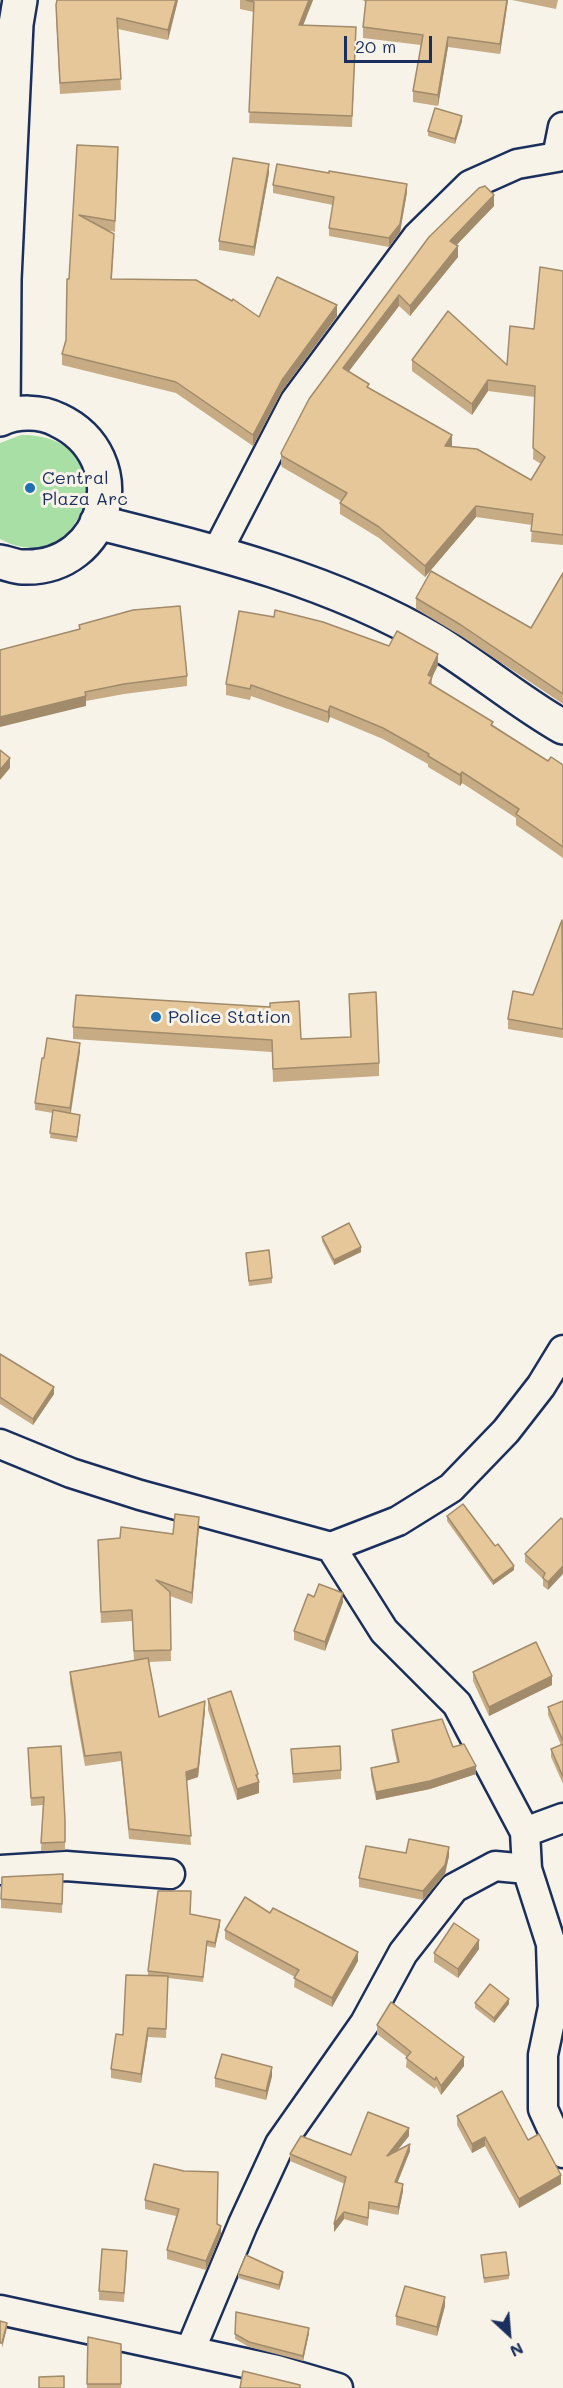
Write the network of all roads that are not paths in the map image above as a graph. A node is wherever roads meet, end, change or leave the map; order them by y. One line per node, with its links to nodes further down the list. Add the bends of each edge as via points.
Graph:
1 (20, 0): 4 (main road)
2 (563, 127): 3 (street)
3 (560, 158): 7 (street, via 517,164 470,184 417,237 295,401)
4 (2, 279): 5 (main road)
5 (2, 418): 6 (main road, via 27,413 51,416 73,426 90,443 101,464 106,487 103,511)
6 (97, 522): 7 (main road); 8 (main road, via 91,535 72,554 48,565 21,567)
7 (217, 552): 9 (main road, via 379,612 434,641)
8 (0, 562)
9 (563, 728)
10 (563, 1350): 12 (street, via 506,1431 451,1488 398,1521)
11 (0, 1444): 12 (street, via 140,1495)
12 (331, 1547): 14 (street, via 384,1631 457,1704)
13 (563, 1818): 14 (street)
14 (525, 1832): 15 (street)
15 (527, 1869): 18 (street, via 551,1944 553,2007 543,2055 543,2109); 20 (street, via 495,1866 454,1888 403,1953 364,2023 280,2144)
16 (0, 1870): 17 (street, via 66,1866)
17 (170, 1874)
18 (563, 2153)
19 (0, 2310): 20 (street)
20 (190, 2351): 21 (street)
21 (338, 2388)

